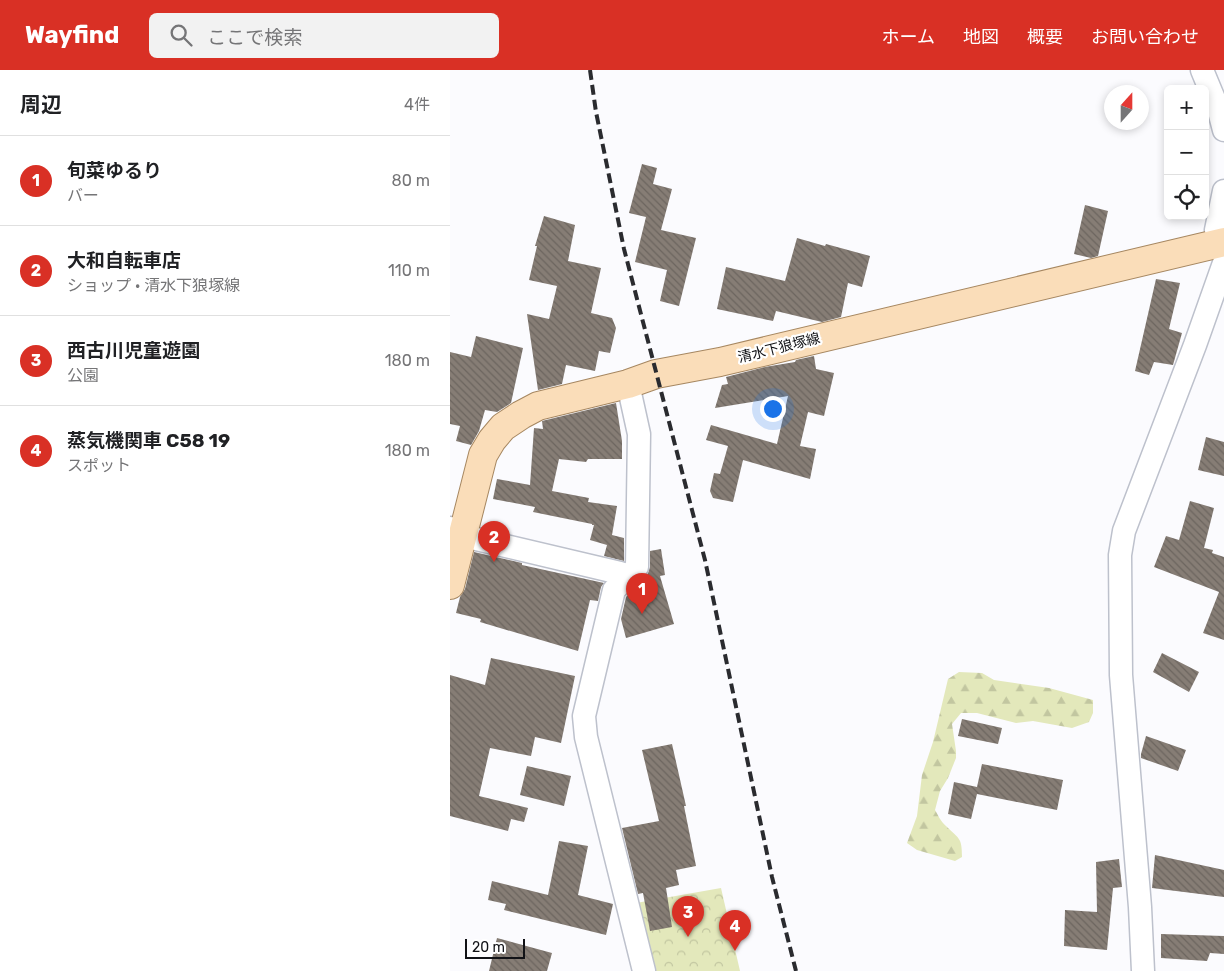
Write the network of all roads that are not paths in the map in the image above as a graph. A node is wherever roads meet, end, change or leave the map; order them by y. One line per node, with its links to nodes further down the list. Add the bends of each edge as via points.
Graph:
1 (1202, 70): 2 (street)
2 (1224, 130)
3 (1224, 192): 4 (street, via 1216,230)
4 (1224, 238)
5 (1224, 242): 7 (main road, 清水下狼塚線, via 720,362 656,374)
6 (1224, 263): 12 (street, via 1124,531 1120,555 1121,675)
7 (628, 384): 8 (main road, 清水下狼塚線, via 538,406 503,427 483,455); 9 (street, via 639,434 636,567)
8 (456, 530): 9 (street, via 472,538 620,573); 10 (main road, 清水下狼塚線)
9 (626, 578): 11 (street, via 614,590 584,716 586,737)
10 (450, 585)
11 (644, 971)
12 (1143, 971)

